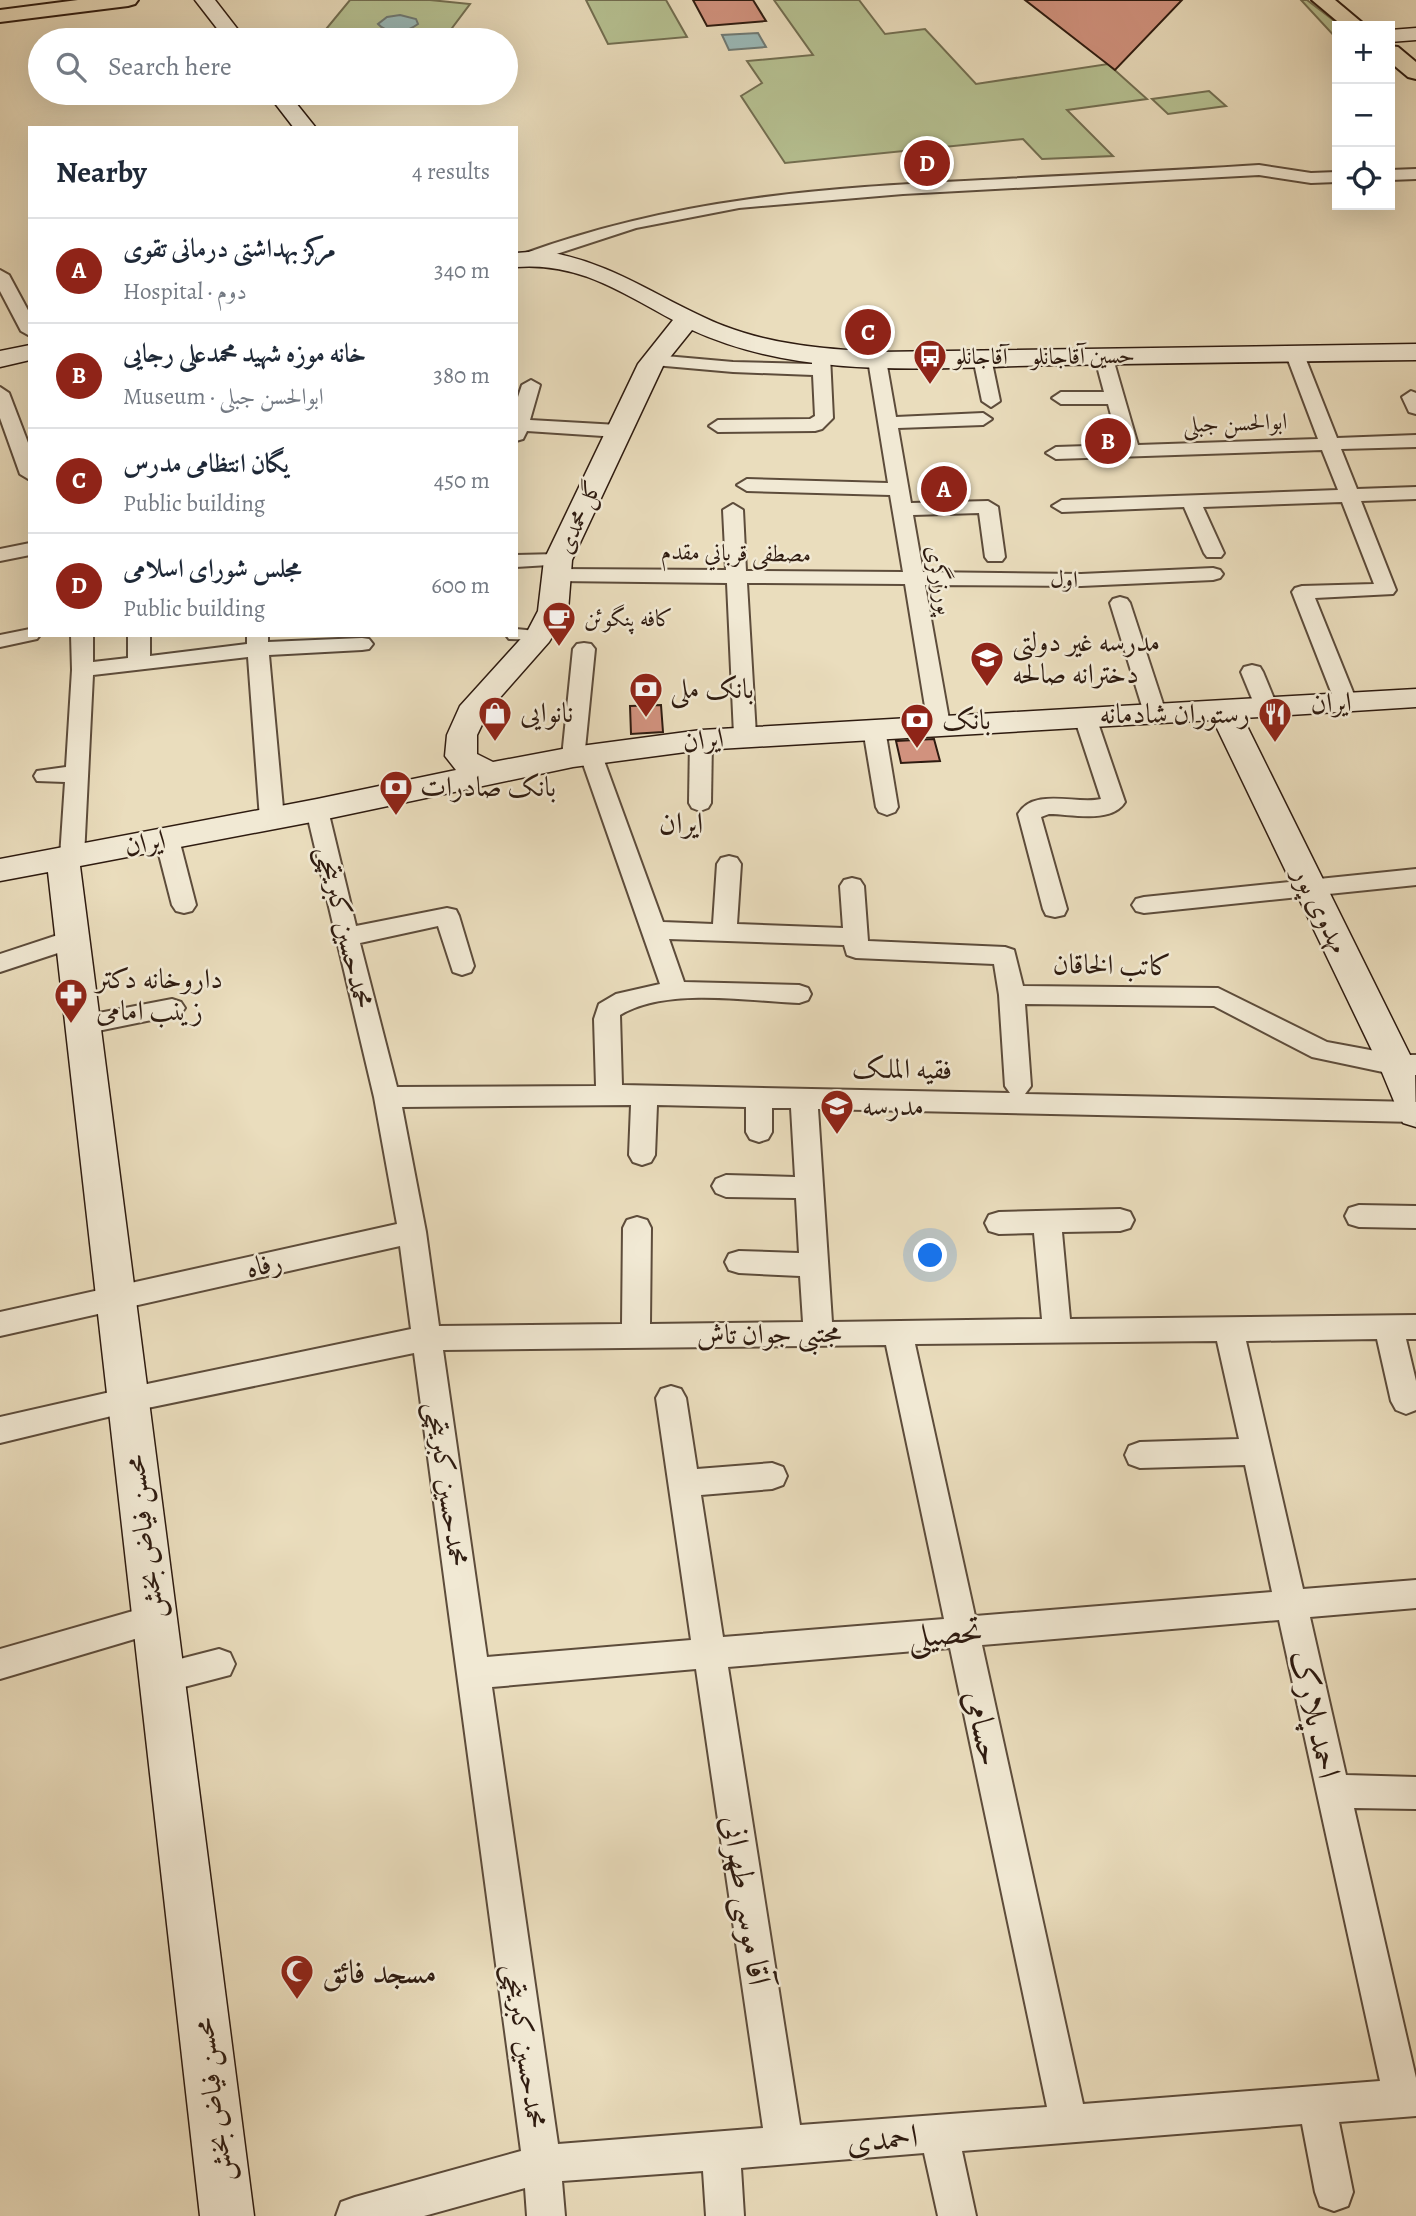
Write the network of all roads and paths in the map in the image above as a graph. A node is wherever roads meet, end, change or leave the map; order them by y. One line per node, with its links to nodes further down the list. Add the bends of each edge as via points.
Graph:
1 (128, 0): 4 (main road)
2 (205, 0): 7 (main road)
3 (1322, 0): 6 (main road)
4 (38, 6): 5 (main road)
5 (0, 16)
6 (1349, 21)
7 (227, 28)
8 (1416, 34): 9 (main road)
9 (1395, 36)
10 (1395, 56): 11 (main road)
11 (1416, 72)
12 (287, 105): 13 (main road)
13 (303, 126)
14 (1416, 174): 15 (street)
15 (1395, 175)
16 (1332, 177): 17 (street, via 1259,170 781,198 685,212)
17 (523, 259): 19 (main road, حسین آقاجانلو, via 573,264 618,280)
18 (0, 275): 20 (street)
19 (688, 318): 28 (main road, گل محمدی); 30 (main road, حسین آقاجانلو, via 724,334)
20 (28, 327)
21 (28, 352): 26 (main road)
22 (1294, 352): 23 (main road, حسین آقاجانلو); 24 (main road, حسین آقاجانلو); 44 (street)
23 (1416, 352)
24 (1103, 355): 25 (main road, حسین آقاجانلو); 35 (street)
25 (982, 358): 29 (main road, حسین آقاجانلو); 36 (street)
26 (0, 359)
27 (28, 360): 31 (main road)
28 (654, 360): 30 (street, via 733,367); 42 (main road, گل محمدی)
29 (877, 360): 30 (main road, حسین آقاجانلو); 38 (street, پورزرگری)
30 (821, 363): 40 (street, via 824,418 818,424)
31 (0, 366)
32 (531, 385): 39 (street)
33 (0, 393): 47 (street)
34 (1061, 398): 35 (street)
35 (1116, 398): 45 (street)
36 (991, 401)
37 (983, 419): 38 (street)
38 (888, 424): 49 (street, پورزرگری)
39 (518, 425)
40 (718, 426)
41 (518, 428): 42 (street)
42 (618, 431): 60 (main road, گل محمدی)
43 (1416, 441): 44 (street, ابوالحسن جبلی)
44 (1328, 444): 45 (street, ابوالحسن جبلی); 51 (street)
45 (1130, 450): 46 (street, ابوالحسن جبلی)
46 (1056, 453)
47 (28, 469)
48 (747, 485): 49 (street)
49 (899, 489): 54 (street, پورزرگری)
50 (1416, 493): 51 (street)
51 (1347, 495): 52 (street); 76 (street, via 1386,590 1302,592)
52 (1191, 501): 53 (street); 62 (street, اول, via 1213,564 1081,580)
53 (1062, 506)
54 (903, 509): 58 (street, via 988,507); 62 (street, پورزرگری)
55 (733, 510): 61 (street)
56 (28, 549): 57 (street)
57 (0, 555)
58 (995, 557)
59 (518, 561): 60 (street, مصطفی قرباني مقدم)
60 (558, 568): 61 (street, مصطفی قرباني مقدم); 65 (main road, گل محمدی, via 553,611)
61 (737, 578): 62 (street, مصطفی قرباني مقدم); 83 (street)
62 (915, 579): 81 (street, پورزرگری)
63 (1120, 603): 79 (street)
64 (28, 635): 68 (street)
65 (528, 635): 86 (main road, گل محمدی, via 465,725 461,756 469,765)
66 (82, 637): 73 (street)
67 (139, 637): 72 (street)
68 (0, 641)
69 (258, 642): 70 (street); 72 (street); 92 (street)
70 (362, 644)
71 (584, 649): 85 (street)
72 (139, 662): 73 (street)
73 (83, 670): 87 (street)
74 (1252, 672): 77 (street)
75 (1416, 698): 76 (main road, ایران)
76 (1346, 702): 77 (main road, ایران)
77 (1266, 706): 78 (main road, ایران)
78 (1223, 709): 79 (main road, ایران); 99 (main road, مهدوی پور)
79 (1155, 713): 80 (main road, ایران)
80 (1085, 717): 81 (main road, ایران); 102 (street, via 1114,802 1040,808 1029,814)
81 (939, 725): 82 (main road, ایران)
82 (874, 729): 83 (main road, ایران); 90 (street)
83 (745, 735): 84 (main road, ایران)
84 (702, 740): 85 (main road, ایران); 89 (street)
85 (582, 756): 86 (main road, ایران); 103 (street)
86 (492, 772): 91 (main road, ایران)
87 (77, 774): 88 (street); 94 (street)
88 (45, 776)
89 (700, 803)
90 (887, 807)
91 (317, 810): 92 (main road, ایران); 105 (street, محمدحسین کبریتچی)
92 (272, 819): 93 (main road, ایران)
93 (167, 839): 94 (main road, ایران); 100 (street)
94 (68, 858): 96 (main road, ایران); 107 (main road, محسن فیاض بخش)
95 (729, 864): 104 (street)
96 (0, 870)
97 (1416, 877): 99 (street)
98 (852, 886): 106 (street)
99 (1310, 887): 101 (street); 115 (main road, مهدوی پور)
100 (184, 905)
101 (1144, 905)
102 (1055, 909)
103 (652, 930): 104 (street); 110 (street)
104 (724, 932): 106 (street)
105 (346, 937): 109 (street, via 447,916); 119 (street, محمدحسین کبریتچی)
106 (855, 937): 112 (street, via 856,949 1004,956)
107 (73, 939): 108 (street); 114 (main road, محسن فیاض بخش)
108 (0, 963)
109 (462, 966)
110 (675, 990): 111 (street); 117 (street, via 617,1002 608,1010)
111 (799, 994)
112 (1012, 995): 115 (street, کاتب الخاقان, via 1218,997 1321,1050); 116 (street)
113 (172, 1009): 114 (street)
114 (83, 1025): 136 (main road, محسن فیاض بخش)
115 (1406, 1065): 122 (main road, مهدوی پور)
116 (1018, 1087)
117 (609, 1095): 118 (street, فقیه الملک); 119 (street, فقیه الملک)
118 (644, 1095): 120 (street, فقیه الملک); 124 (street)
119 (387, 1097): 133 (street, محمدحسین کبریتچی)
120 (759, 1097): 121 (street, فقیه الملک); 123 (street)
121 (804, 1098): 122 (street, فقیه الملک); 126 (street)
122 (1416, 1113)
123 (759, 1132)
124 (642, 1156)
125 (726, 1186): 126 (street)
126 (810, 1188): 135 (street)
127 (1359, 1216): 128 (street)
128 (1416, 1217)
129 (1120, 1220): 130 (street)
130 (1047, 1222): 131 (street); 140 (street)
131 (999, 1223)
132 (637, 1228): 143 (street)
133 (412, 1232): 136 (street, رفاه); 144 (street, محمدحسین کبریتچی)
134 (739, 1262): 135 (street)
135 (814, 1265): 142 (street)
136 (116, 1298): 137 (street, رفاه); 146 (main road, محسن فیاض بخش)
137 (0, 1324)
138 (1402, 1327): 139 (street, مجتبی جوان تاش); 147 (street)
139 (1229, 1329): 140 (street, مجتبی جوان تاش); 149 (street, احمد پلارک)
140 (1057, 1331): 141 (street, مجتبی جوان تاش)
141 (898, 1333): 142 (street, مجتبی جوان تاش); 156 (street, حسامی)
142 (818, 1334): 143 (street, مجتبی جوان تاش)
143 (636, 1336): 144 (street, مجتبی جوان تاش)
144 (427, 1338): 146 (street, مجتبی جوان تاش); 160 (street, محمدحسین کبریتچی)
145 (671, 1398): 152 (street)
146 (128, 1400): 148 (street, مجتبی جوان تاش); 155 (main road, محسن فیاض بخش)
147 (1406, 1401)
148 (0, 1430)
149 (1257, 1452): 150 (street); 154 (street, احمد پلارک)
150 (1140, 1455)
151 (772, 1476): 152 (street)
152 (684, 1483): 157 (street)
153 (1416, 1594): 154 (street, تحصیلی)
154 (1291, 1604): 156 (street, تحصیلی); 162 (street, احمد پلارک)
155 (154, 1620): 158 (street); 161 (main road, محسن فیاض بخش)
156 (963, 1632): 157 (street, تحصیلی); 166 (street, حسامی)
157 (710, 1653): 160 (street, تحصیلی); 168 (street, آقا موسی طهرانی)
158 (0, 1664)
159 (219, 1664): 161 (street)
160 (473, 1673): 170 (street, محمدحسین کبریتچی)
161 (161, 1678): 172 (main road, محسن فیاض بخش)
162 (1333, 1791): 163 (street); 164 (street, احمد پلارک)
163 (1416, 1793)
164 (1409, 2098): 165 (street, احمدی)
165 (1317, 2105): 166 (street, احمدی); 171 (street)
166 (1069, 2124): 167 (street, احمدی)
167 (939, 2134): 168 (street, احمدی); 176 (street)
168 (784, 2146): 169 (street, احمدی)
169 (721, 2151): 170 (street, احمدی); 175 (street)
170 (542, 2165): 173 (street, احمدی); 174 (street)
171 (1334, 2192)
172 (227, 2216)
173 (355, 2216)
174 (546, 2216)
175 (726, 2216)
176 (957, 2216)

